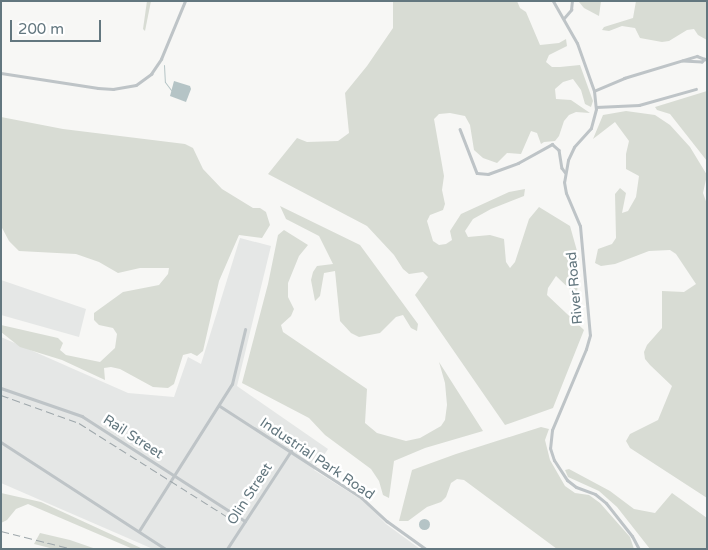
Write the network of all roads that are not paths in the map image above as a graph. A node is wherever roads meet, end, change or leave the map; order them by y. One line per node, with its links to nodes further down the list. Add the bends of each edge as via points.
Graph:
1 (185, 1): 6 (street, via 161,59 151,74 136,85 98,88)
2 (553, 1): 4 (street, River Road)
3 (572, 1): 4 (street, via 571,10)
4 (564, 18): 8 (street, River Road)
5 (682, 61): 5 (street, via 702,62 705,59 700,56); 8 (street, via 624,78)
6 (1, 73)
7 (696, 89): 9 (street, via 639,105)
8 (594, 91): 9 (street, River Road)
9 (596, 107): 11 (street, River Road, via 594,122 571,152)
10 (460, 129): 11 (street, via 477,173 488,174 518,164 552,144 559,150)
11 (565, 172): 23 (street, River Road, via 566,192 580,226 590,328 586,349 552,430 551,452 567,480 606,503)
12 (246, 330): 14 (street, via 232,384)
13 (1, 388): 17 (street, Rail Street, via 82,416)
14 (220, 406): 16 (street, Industrial Park Road); 17 (street)
15 (1, 442): 19 (street)
16 (291, 452): 18 (street, Olin Street); 22 (street, Industrial Park Road, via 362,498)
17 (175, 477): 18 (street, Rail Street); 19 (street)
18 (245, 521): 21 (street, Olin Street)
19 (139, 531): 20 (street)
20 (166, 549)
21 (227, 549)
22 (426, 549)
23 (639, 549)

